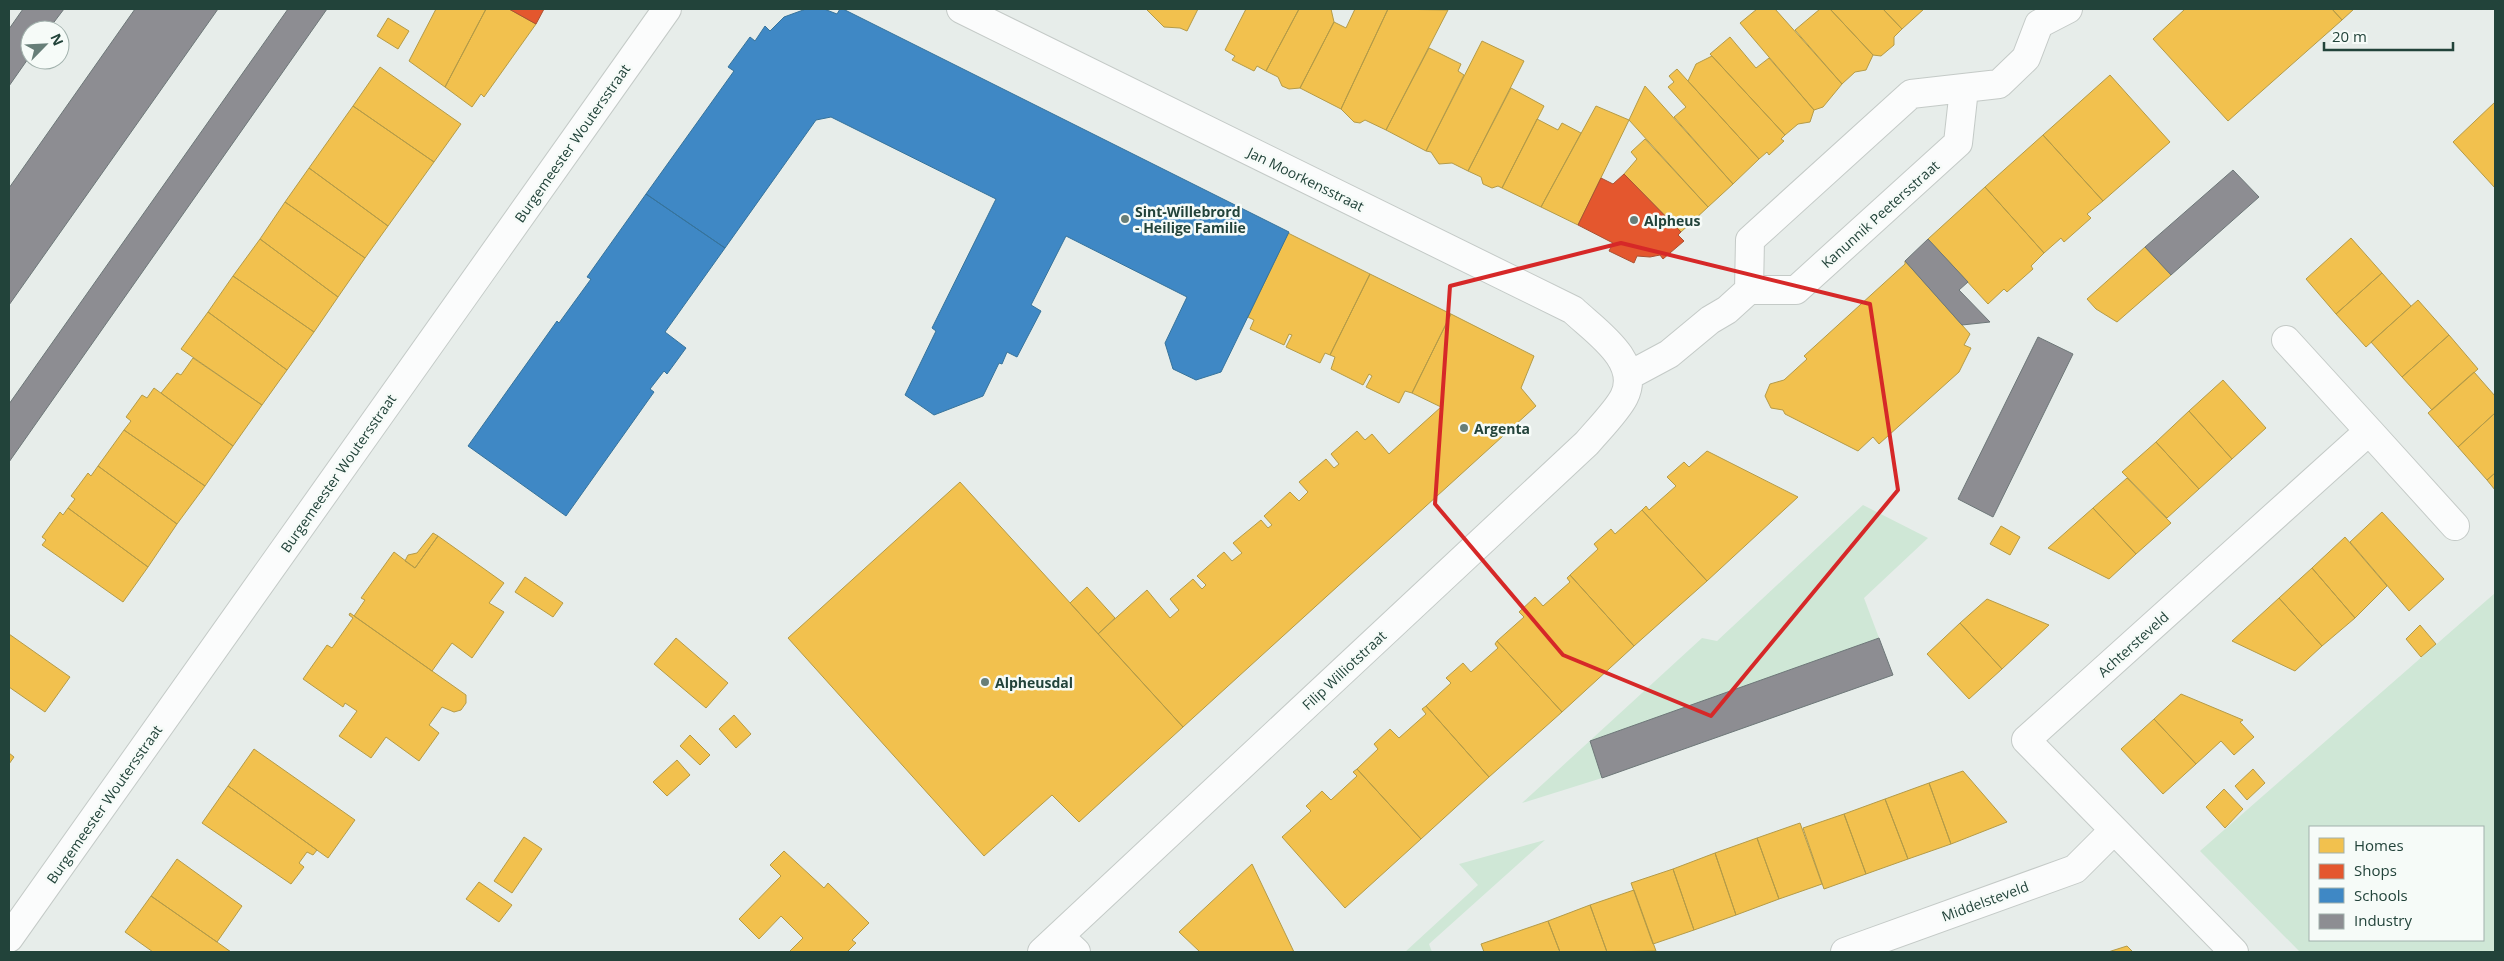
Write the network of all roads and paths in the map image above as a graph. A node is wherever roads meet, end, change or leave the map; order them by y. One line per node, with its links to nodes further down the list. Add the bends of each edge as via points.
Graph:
1 (667, 9): 12 (street, Burgemeester Woutersstraat)
2 (961, 9): 8 (street, Jan Moorkensstraat, via 1572,310 1619,353)
3 (2068, 9): 4 (street)
4 (2033, 16): 5 (street, via 2026,58 1999,84)
5 (1964, 89): 6 (street, via 1911,94 1750,240); 6 (street, Kanunnik Peetersstraat, via 1958,143 1951,150 1796,290)
6 (1748, 290): 8 (street, via 1668,354)
7 (2286, 340): 9 (street)
8 (1628, 376): 13 (street, Filip Williotstraat, via 1624,397 1587,442)
9 (2369, 431): 10 (street); 11 (street, Achtersteveld, via 2026,740)
10 (2455, 526)
11 (2113, 832): 14 (street, Middelsteveld, via 2075,869); 15 (street, Achtersteveld)
12 (9, 938)
13 (1059, 947)
14 (1845, 952)
15 (2234, 952)

